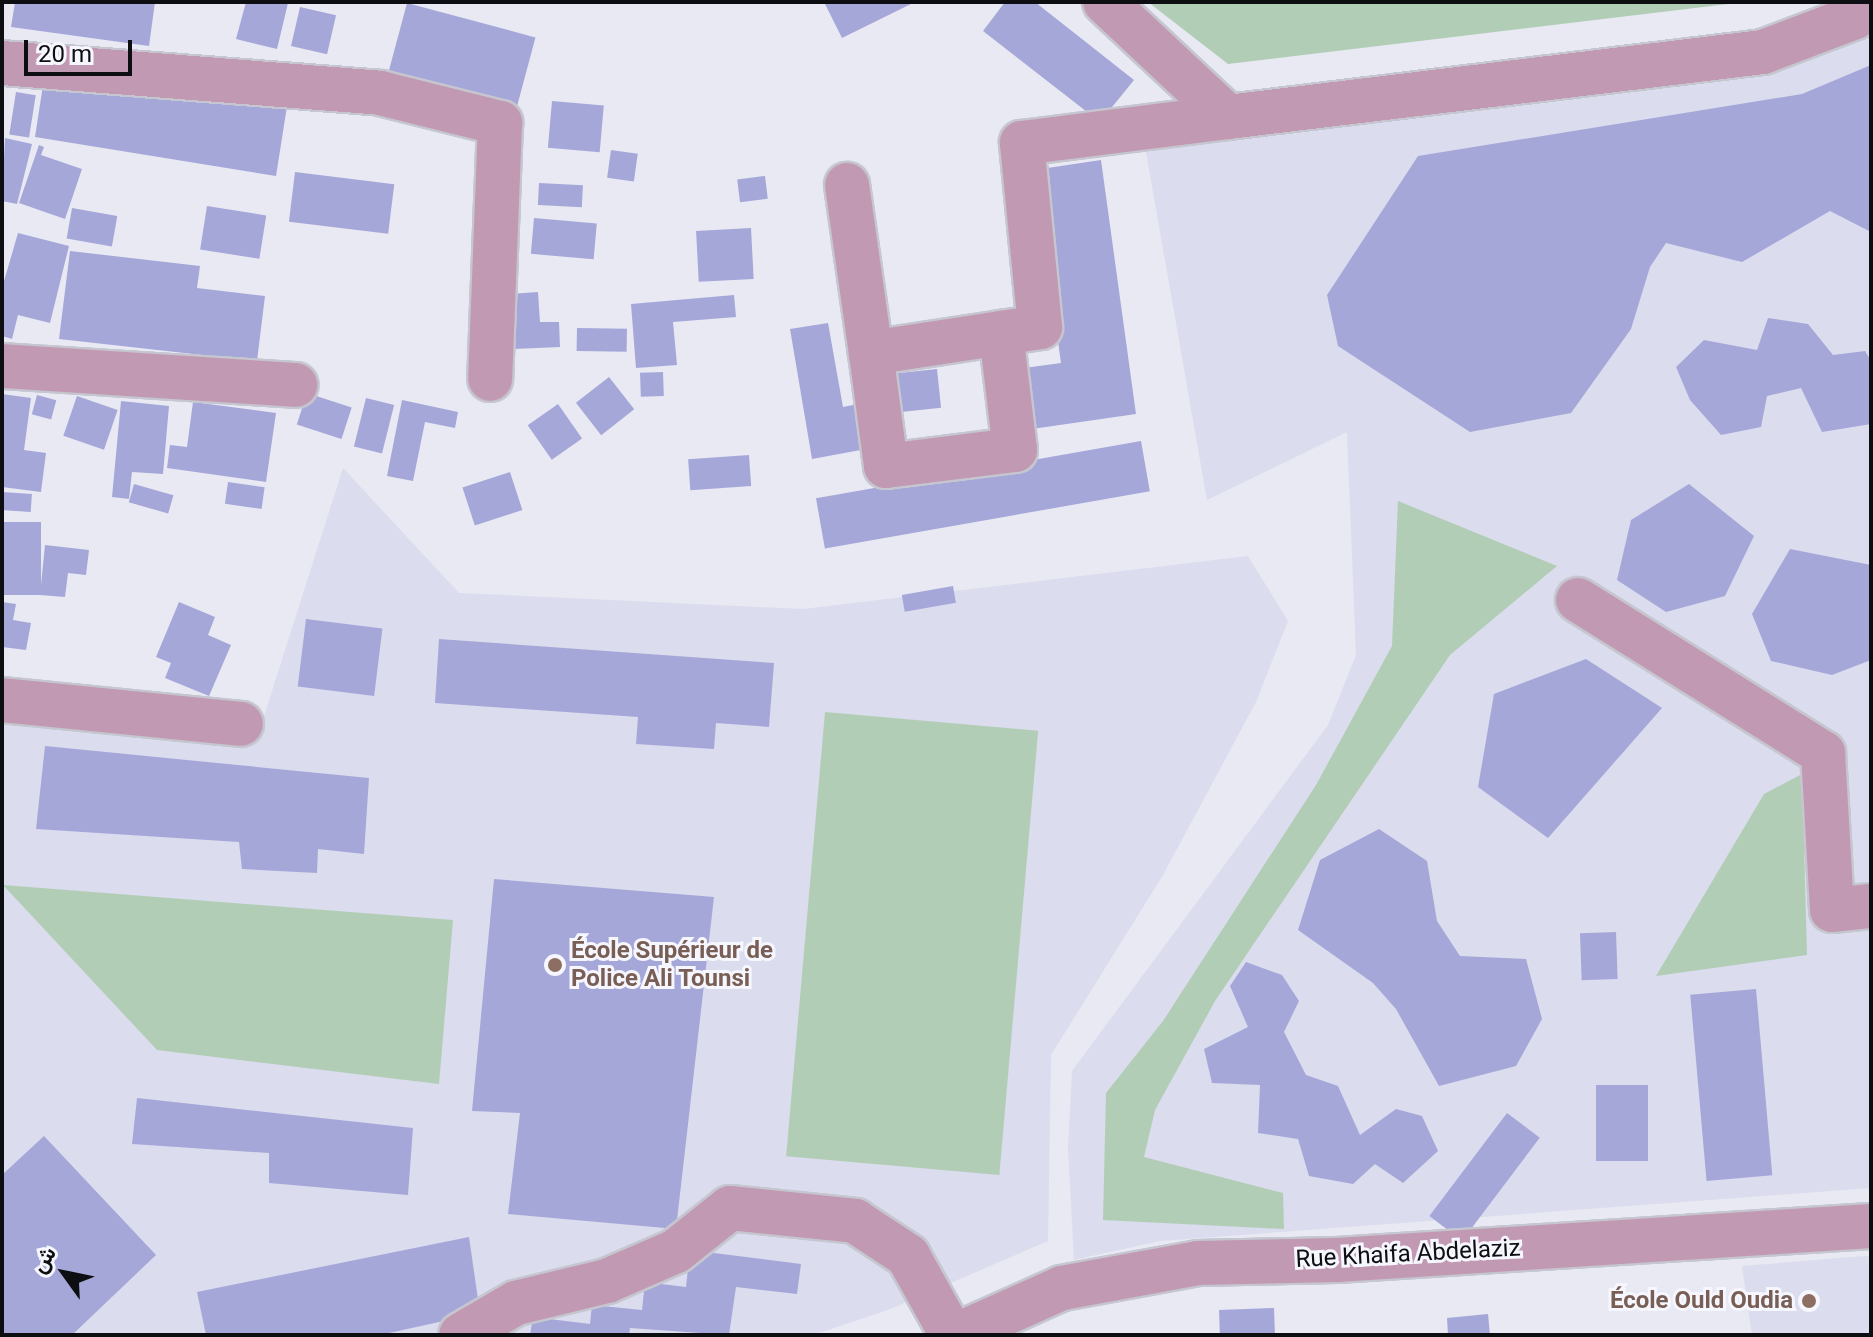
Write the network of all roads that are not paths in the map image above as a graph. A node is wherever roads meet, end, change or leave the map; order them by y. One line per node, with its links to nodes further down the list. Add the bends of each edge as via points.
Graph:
1 (1105, 2): 4 (street)
2 (1866, 2): 4 (street, via 1855,17 1763,52)
3 (2, 63): 9 (street, via 380,93 500,123)
4 (1228, 117): 6 (street, via 1022,143 1040,327)
5 (847, 185): 7 (street)
6 (1001, 333): 7 (street); 7 (street, via 1015,450 886,466)
7 (871, 353)
8 (2, 366): 10 (street)
9 (490, 379)
10 (295, 385)
11 (1578, 600): 14 (street, via 1823,753 1832,910)
12 (2, 700): 13 (street)
13 (241, 724)
14 (1871, 906)
15 (1868, 1228): 17 (street, Rue Khaifa Abdelaziz, via 1337,1260 1198,1263 1062,1288)
16 (461, 1335): 17 (street, via 516,1303 607,1281 676,1251 730,1208 855,1221 908,1256)
17 (955, 1335)

